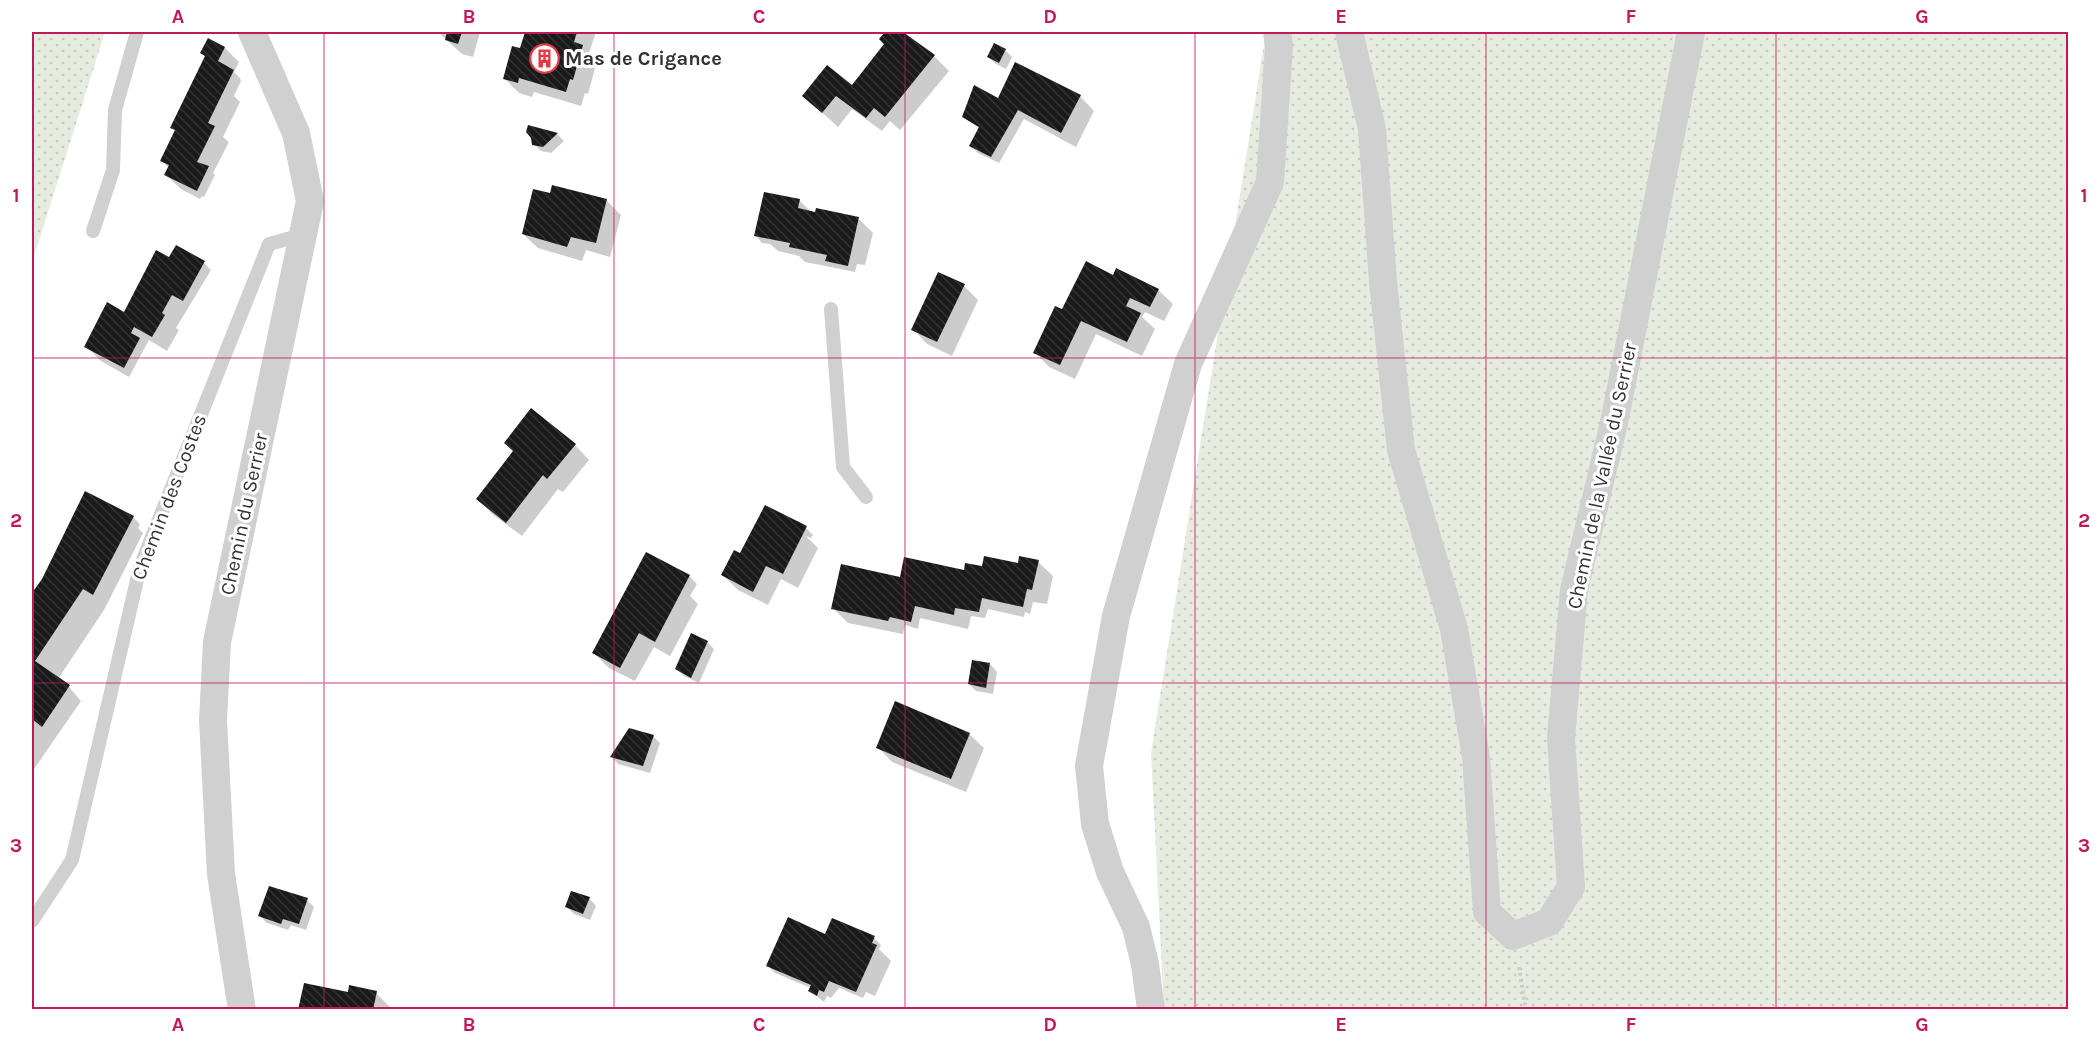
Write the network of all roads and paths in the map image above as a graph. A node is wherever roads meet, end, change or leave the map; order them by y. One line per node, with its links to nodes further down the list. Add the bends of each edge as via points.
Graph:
1 (137, 32): 6 (lane, via 115,110 113,170)
2 (252, 32): 7 (street, Chemin du Serrier, via 296,132 310,201)
3 (1277, 32): 13 (street, via 1270,182 1188,364 1116,616 1089,766 1095,824 1110,872 1136,927)
4 (1349, 32): 11 (street, via 1372,129 1401,450 1454,628 1476,757 1487,912)
5 (1691, 32): 11 (street, Chemin de la Vallée du Serrier, via 1614,423 1574,590 1561,738 1571,887 1549,922)
6 (93, 231)
7 (302, 235): 10 (lane, Chemin des Costes, via 269,244 140,567 72,860); 12 (street, Chemin du Serrier, via 217,642 213,720 221,873)
8 (831, 309): 9 (lane, via 843,467)
9 (866, 497)
10 (32, 921)
11 (1513, 936): 14 (path)
12 (242, 1010)
13 (1151, 1010)
14 (1526, 1010)

